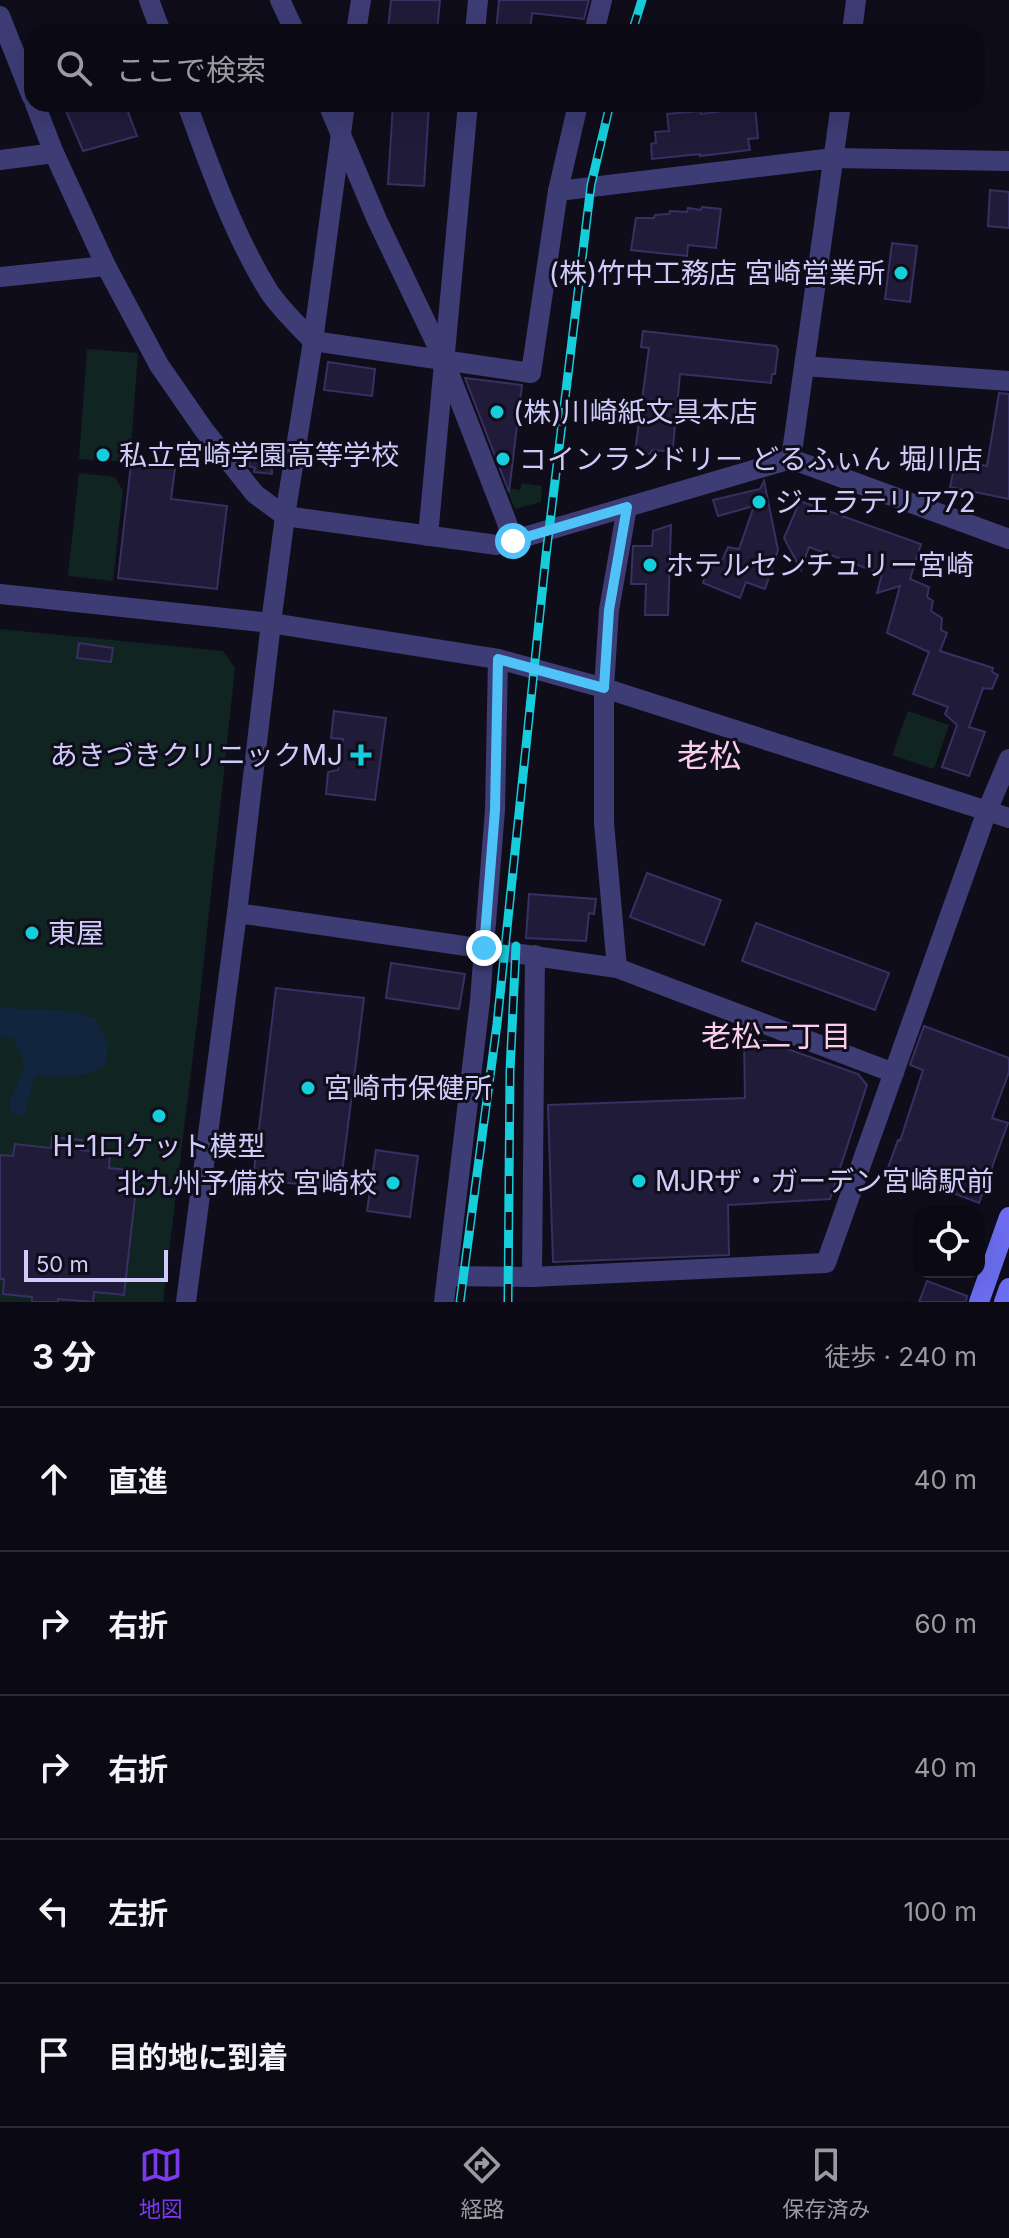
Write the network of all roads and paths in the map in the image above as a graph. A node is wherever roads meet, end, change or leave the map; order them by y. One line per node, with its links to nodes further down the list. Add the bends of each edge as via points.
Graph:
1 (149, 0): 8 (street)
2 (280, 0): 9 (street)
3 (361, 0): 10 (street)
4 (478, 0): 11 (street)
5 (602, 0): 12 (street)
6 (856, 0): 13 (street)
7 (0, 16): 14 (street)
8 (158, 24)
9 (291, 24)
10 (357, 24)
11 (476, 24)
12 (596, 24)
13 (853, 24)
14 (4, 38): 15 (street)
15 (24, 80)
16 (38, 112): 24 (street)
17 (190, 112): 31 (street, via 258,270)
18 (331, 112): 23 (street)
19 (344, 112): 23 (street)
20 (467, 112): 32 (street)
21 (576, 112): 28 (street)
22 (840, 112): 25 (street)
23 (341, 134): 31 (street); 32 (street)
24 (54, 153): 26 (street); 29 (street)
25 (834, 158): 27 (street); 28 (street); 33 (street)
26 (0, 160)
27 (1009, 161)
28 (558, 191): 32 (street, via 531,373)
29 (106, 266): 30 (street); 37 (street, via 159,365 204,430 255,494)
30 (0, 277)
31 (313, 341): 32 (street); 37 (street)
32 (444, 360): 38 (street); 40 (street)
33 (804, 366): 34 (street); 35 (street)
34 (1009, 381)
35 (791, 459): 36 (street); 39 (street)
36 (627, 507): 40 (street); 44 (street, via 609,610)
37 (285, 516): 38 (street); 42 (street)
38 (428, 536): 40 (street, via 497,545)
39 (1009, 539)
40 (513, 541)
41 (0, 594): 42 (street)
42 (271, 623): 43 (street); 48 (street)
43 (498, 659): 44 (street); 49 (street, via 495,810)
44 (604, 688): 46 (street); 51 (street, via 604,823)
45 (1009, 759): 46 (street)
46 (987, 811): 47 (street); 52 (street)
47 (1009, 818)
48 (237, 913): 49 (street); 57 (street)
49 (484, 948): 50 (street); 54 (street)
50 (535, 955): 51 (street); 55 (street)
51 (617, 968): 52 (street)
52 (894, 1073): 55 (street, via 826,1263)
53 (1009, 1217): 59 (main road)
54 (447, 1276): 55 (street); 58 (street)
55 (532, 1277)
56 (1009, 1288): 60 (main road)
57 (186, 1302)
58 (444, 1302)
59 (979, 1302)
60 (1004, 1302)

